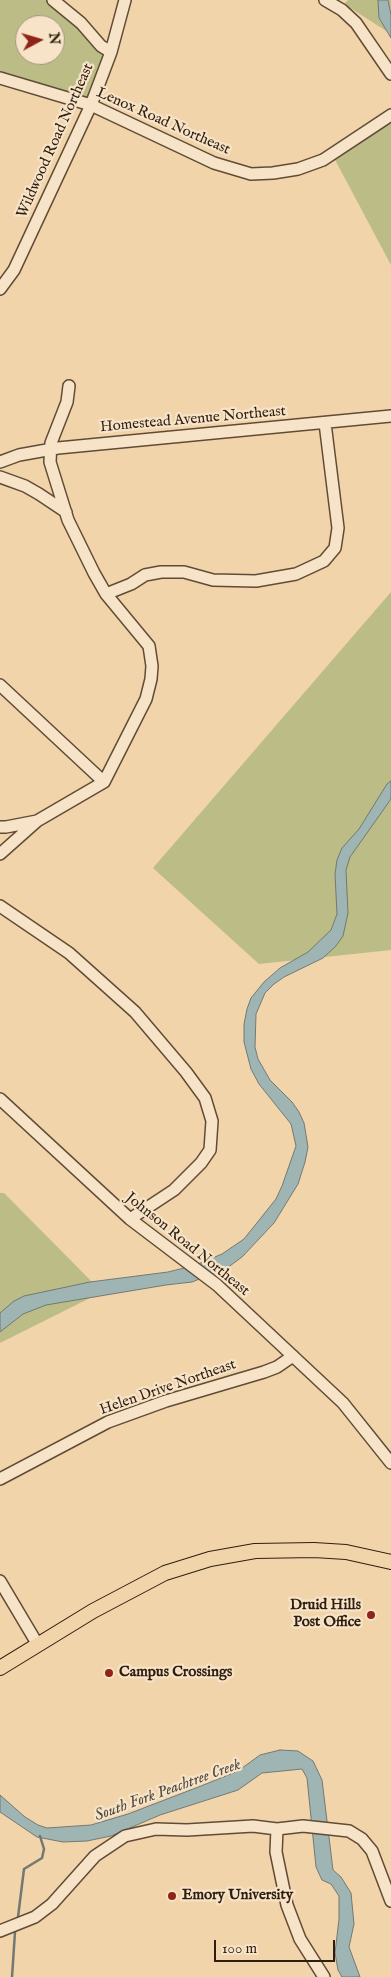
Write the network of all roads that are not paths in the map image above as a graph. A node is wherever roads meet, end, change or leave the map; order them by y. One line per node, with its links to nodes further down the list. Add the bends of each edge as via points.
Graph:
1 (53, 0): 4 (street)
2 (125, 0): 4 (street, Wildwood Road Northeast)
3 (325, 0): 5 (street, via 356,22)
4 (111, 52): 7 (street, Wildwood Road Northeast)
5 (391, 74)
6 (0, 78): 7 (street, Lenox Road Northeast)
7 (91, 105): 8 (street, Lenox Road Northeast, via 214,163 240,172 261,174 298,169 323,160); 9 (street, Wildwood Road Northeast, via 14,270)
8 (391, 115)
9 (0, 289)
10 (69, 386): 13 (street, via 67,402)
11 (391, 416): 12 (street, Homestead Avenue Northeast)
12 (325, 423): 13 (street, Homestead Avenue Northeast); 17 (street, via 338,528 335,548 324,561 296,574 256,581 213,580 184,572 145,574 131,584)
13 (50, 450): 14 (street, Homestead Avenue Northeast); 16 (street, via 50,462)
14 (0, 462)
15 (0, 477): 16 (street, via 25,486)
16 (66, 512): 17 (street, via 78,543)
17 (106, 594): 19 (street, via 149,646 152,666 146,699)
18 (0, 685): 19 (street)
19 (104, 782): 20 (street)
20 (37, 820): 21 (street); 22 (street)
21 (0, 827)
22 (0, 854)
23 (0, 906): 25 (street, via 69,953 135,1012 205,1098 212,1120 210,1150 174,1190)
24 (2, 1102): 25 (street, Johnson Road Northeast)
25 (130, 1219): 26 (street, Johnson Road Northeast, via 217,1285)
26 (293, 1356): 27 (street, Johnson Road Northeast, via 343,1403); 28 (street, Helen Drive Northeast, via 264,1372 108,1422)
27 (391, 1463)
28 (0, 1479)
29 (391, 1562): 31 (main road, via 346,1552 314,1550 255,1552 210,1560 165,1573)
30 (0, 1581): 31 (street)
31 (38, 1645): 32 (main road)
32 (0, 1668)
33 (277, 1829): 34 (street, via 303,1826 342,1829 356,1835 372,1851); 35 (street, via 230,1826 156,1829 125,1836 95,1856 47,1908 35,1917); 36 (street, via 276,1852 287,1905 300,1939)
34 (391, 1901)
35 (0, 1931)
36 (324, 1977)

